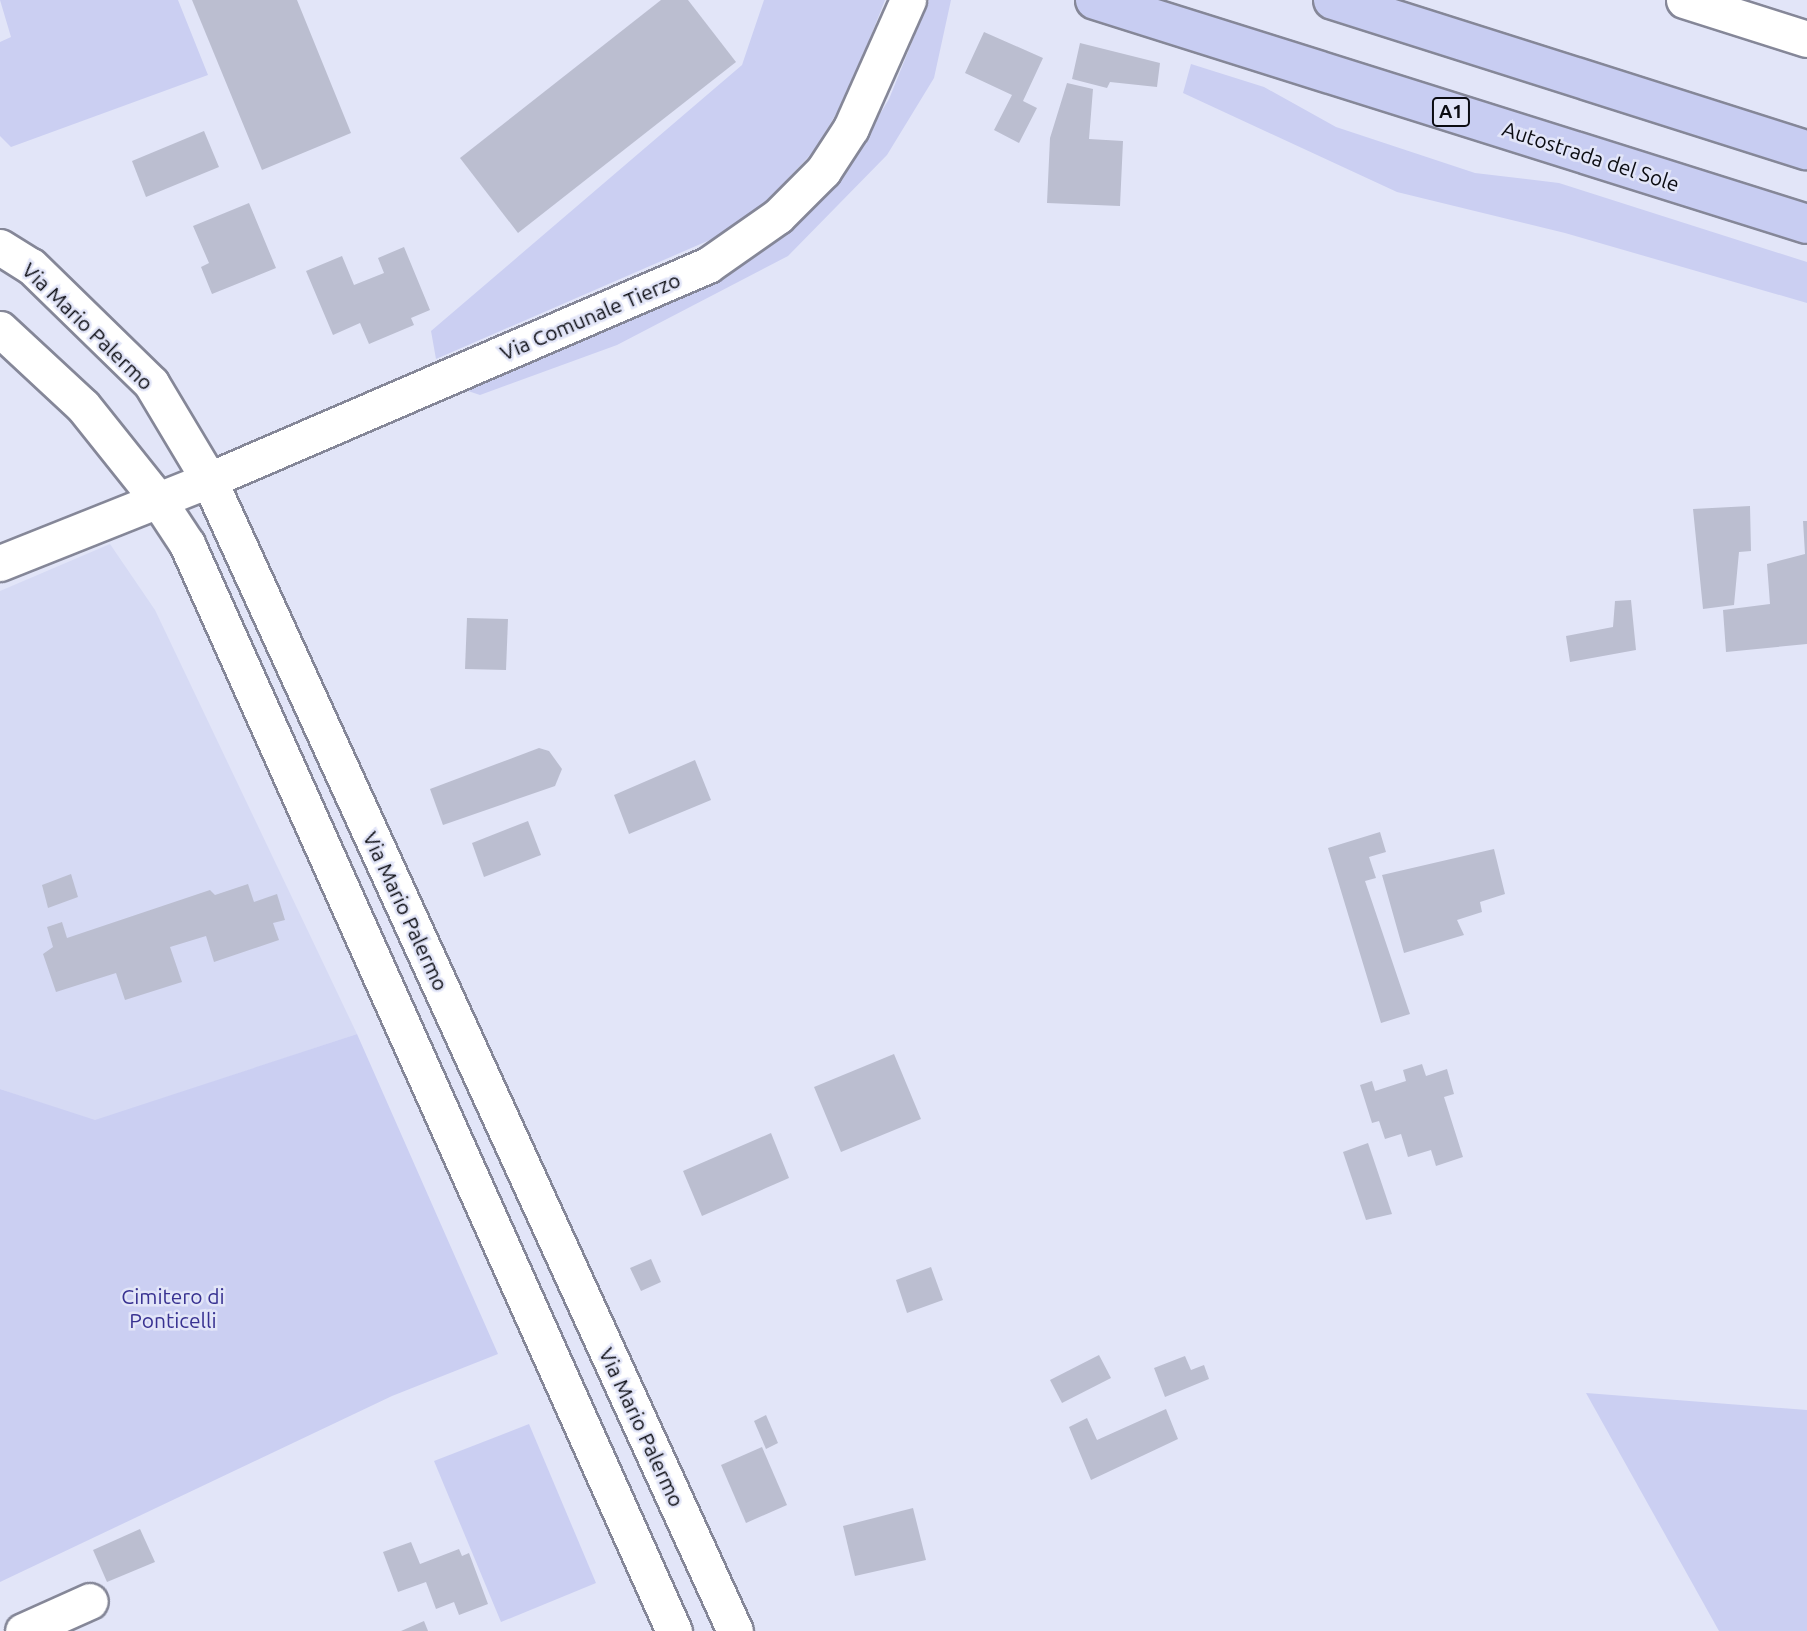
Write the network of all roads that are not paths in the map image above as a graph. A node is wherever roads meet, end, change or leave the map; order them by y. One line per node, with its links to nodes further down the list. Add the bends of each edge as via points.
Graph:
1 (908, 0): 10 (street, Via Comunale Tierzo, via 851,128 823,171 778,216 708,265)
2 (1095, 0): 7 (highway, Autostrada del Sole / A1)
3 (1333, 0): 6 (highway)
4 (1684, 0): 5 (street)
5 (1807, 39)
6 (1807, 150)
7 (1807, 224)
8 (0, 247): 10 (street, Via Mario Palermo, via 31,266 151,383)
9 (0, 329): 11 (street, via 83,406)
10 (209, 480): 11 (street, Via Comunale Tierzo); 16 (street, Via Mario Palermo)
11 (159, 500): 12 (street, Via Comunale Tierzo); 15 (street, via 187,544)
12 (0, 564)
13 (90, 1601): 14 (street)
14 (23, 1631)
15 (674, 1631)
16 (735, 1631)

